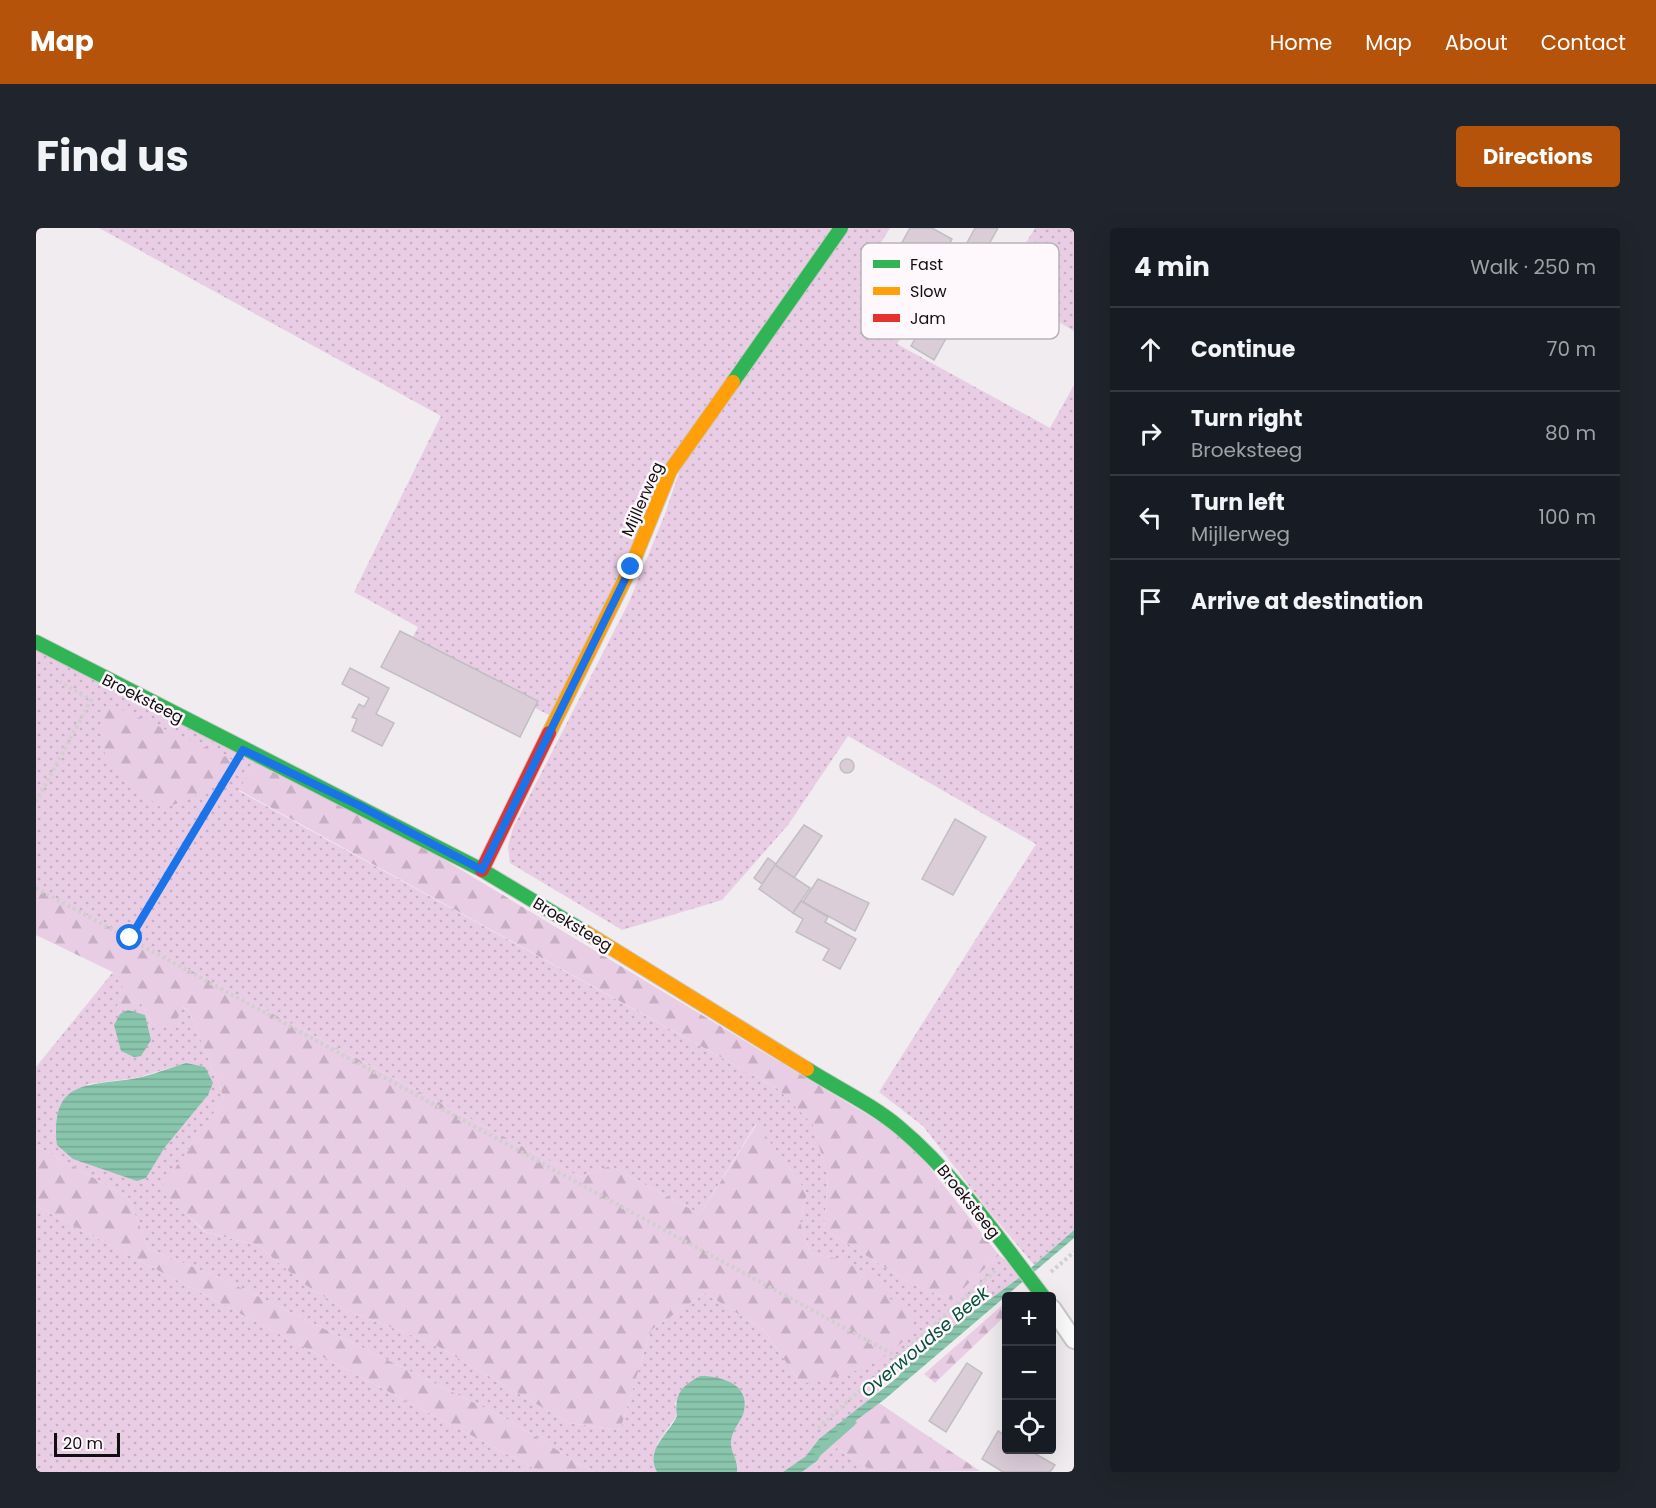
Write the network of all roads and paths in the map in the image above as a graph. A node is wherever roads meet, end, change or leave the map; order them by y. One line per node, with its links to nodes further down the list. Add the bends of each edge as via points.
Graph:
1 (841, 228): 6 (street, Mijllerweg, via 670,471 631,567)
2 (36, 642): 4 (street, Broeksteeg)
3 (54, 679): 5 (path, via 91,700)
4 (243, 750): 6 (street, Broeksteeg); 8 (path)
5 (36, 802)
6 (482, 870): 10 (street, Broeksteeg, via 899,1127 974,1204)
7 (36, 888): 8 (path)
8 (130, 938): 14 (path)
9 (1074, 1252): 11 (path)
10 (1015, 1260): 11 (street, Broeksteeg); 14 (path)
11 (1037, 1289)
12 (1056, 1314): 13 (street)
13 (1074, 1340)
14 (898, 1357): 15 (path)
15 (818, 1428)

